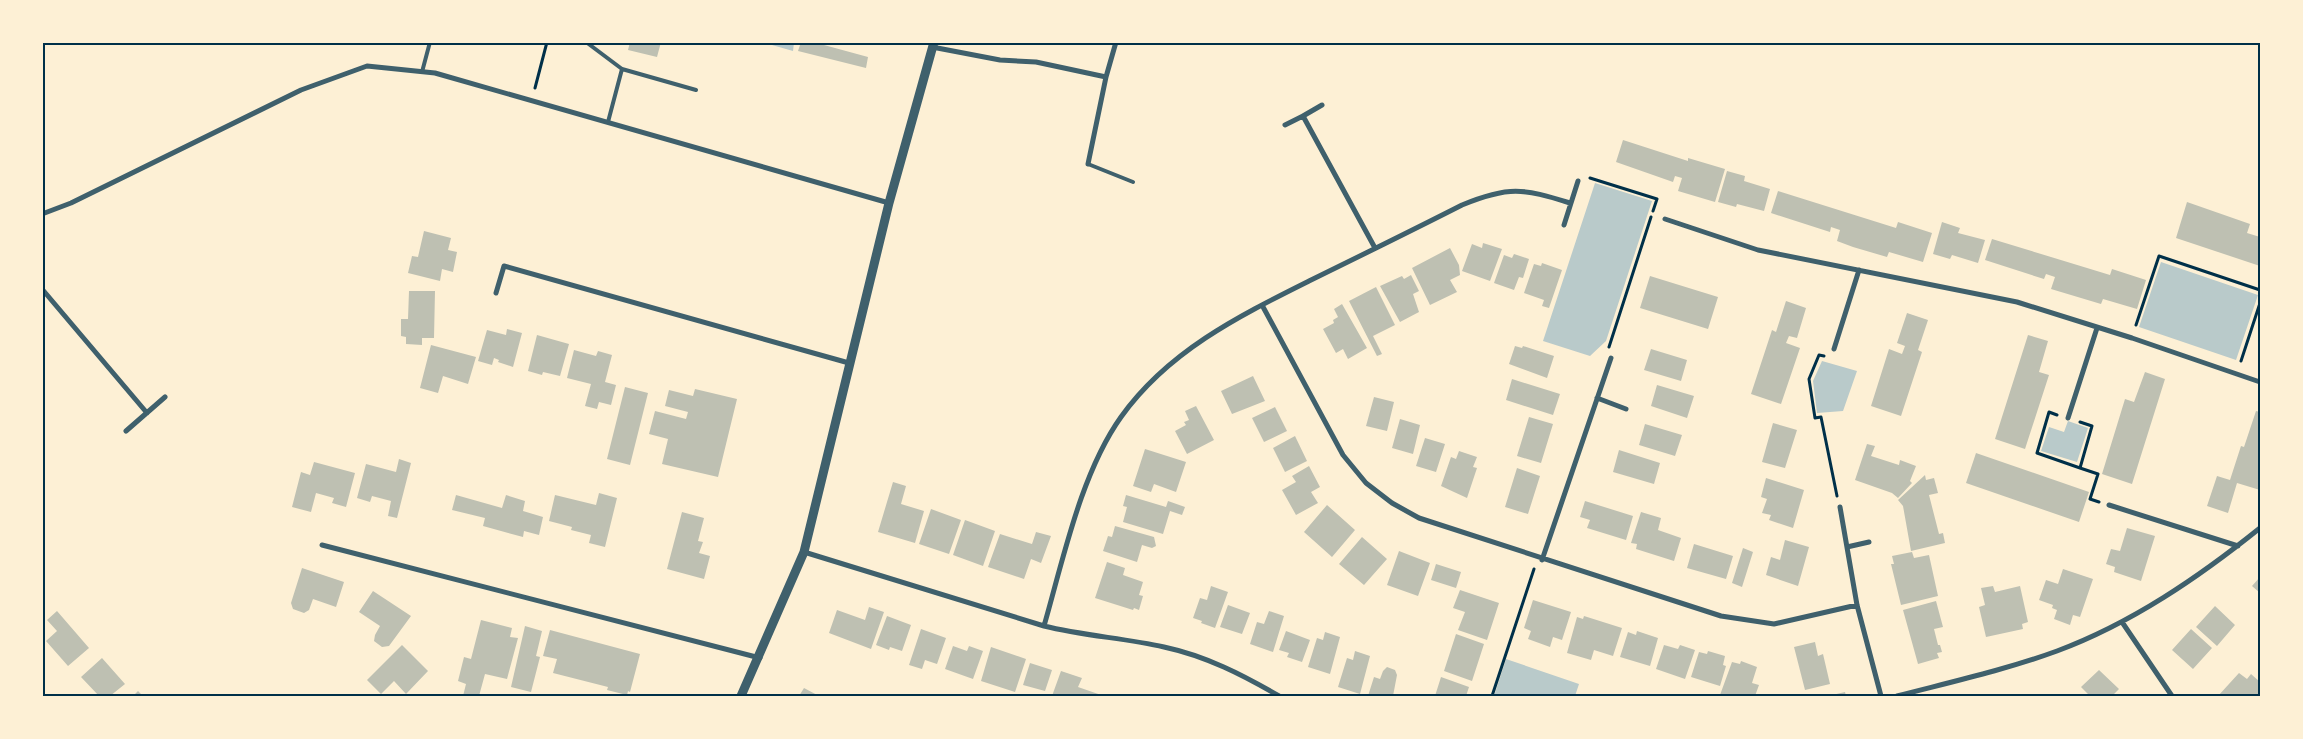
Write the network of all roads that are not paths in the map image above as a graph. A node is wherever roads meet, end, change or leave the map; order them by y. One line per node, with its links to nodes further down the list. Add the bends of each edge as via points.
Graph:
1 (430, 42): 6 (lane)
2 (586, 42): 5 (lane)
3 (1116, 42): 7 (street)
4 (933, 45): 7 (street, via 1000,60 1036,62); 16 (street)
5 (622, 69): 8 (lane); 11 (lane)
6 (422, 72): 11 (street, via 436,73); 18 (street, via 367,66 301,90 71,203)
7 (1106, 77): 13 (street)
8 (696, 90)
9 (1322, 105): 10 (street)
10 (1303, 116): 12 (street); 21 (street)
11 (608, 122): 16 (street)
12 (1286, 126)
13 (1088, 164): 15 (lane)
14 (1578, 181): 17 (street)
15 (1133, 182)
16 (889, 203): 29 (street)
17 (1570, 203): 20 (street); 21 (street, via 1513,190 1490,194)
18 (42, 214)
19 (1665, 219): 22 (street, via 1758,250)
20 (1564, 225)
21 (1375, 248): 25 (street)
22 (1859, 270): 26 (street, via 2017,302); 27 (street)
23 (42, 289): 34 (street)
24 (496, 294): 29 (street, via 504,266)
25 (1262, 305): 45 (street, via 1343,455 1366,483 1419,518); 48 (street, via 1184,350 1120,417 1101,451 1084,494)
26 (2097, 328): 30 (street); 35 (street)
27 (1834, 349)
28 (1611, 358): 32 (street)
29 (849, 363): 44 (street)
30 (2260, 382)
31 (165, 397): 34 (street)
32 (1597, 398): 33 (street); 45 (street)
33 (1626, 409)
34 (147, 413): 36 (street)
35 (2068, 418)
36 (126, 431)
37 (2109, 505): 42 (street)
38 (1840, 507): 43 (street)
39 (2260, 528): 42 (street)
40 (1869, 542): 43 (street)
41 (322, 545): 49 (street)
42 (2238, 546): 47 (street, via 2204,572)
43 (1847, 547): 46 (street)
44 (804, 552): 48 (street); 49 (street)
45 (1540, 559): 46 (street, via 1721,616 1774,624)
46 (1857, 605): 52 (street)
47 (2122, 622): 53 (street, via 2023,663); 54 (street)
48 (1044, 626): 51 (street, via 1165,647 1244,675)
49 (760, 658): 50 (street)
50 (742, 696)
51 (1279, 696)
52 (1881, 696)
53 (1897, 696)
54 (2172, 696)

